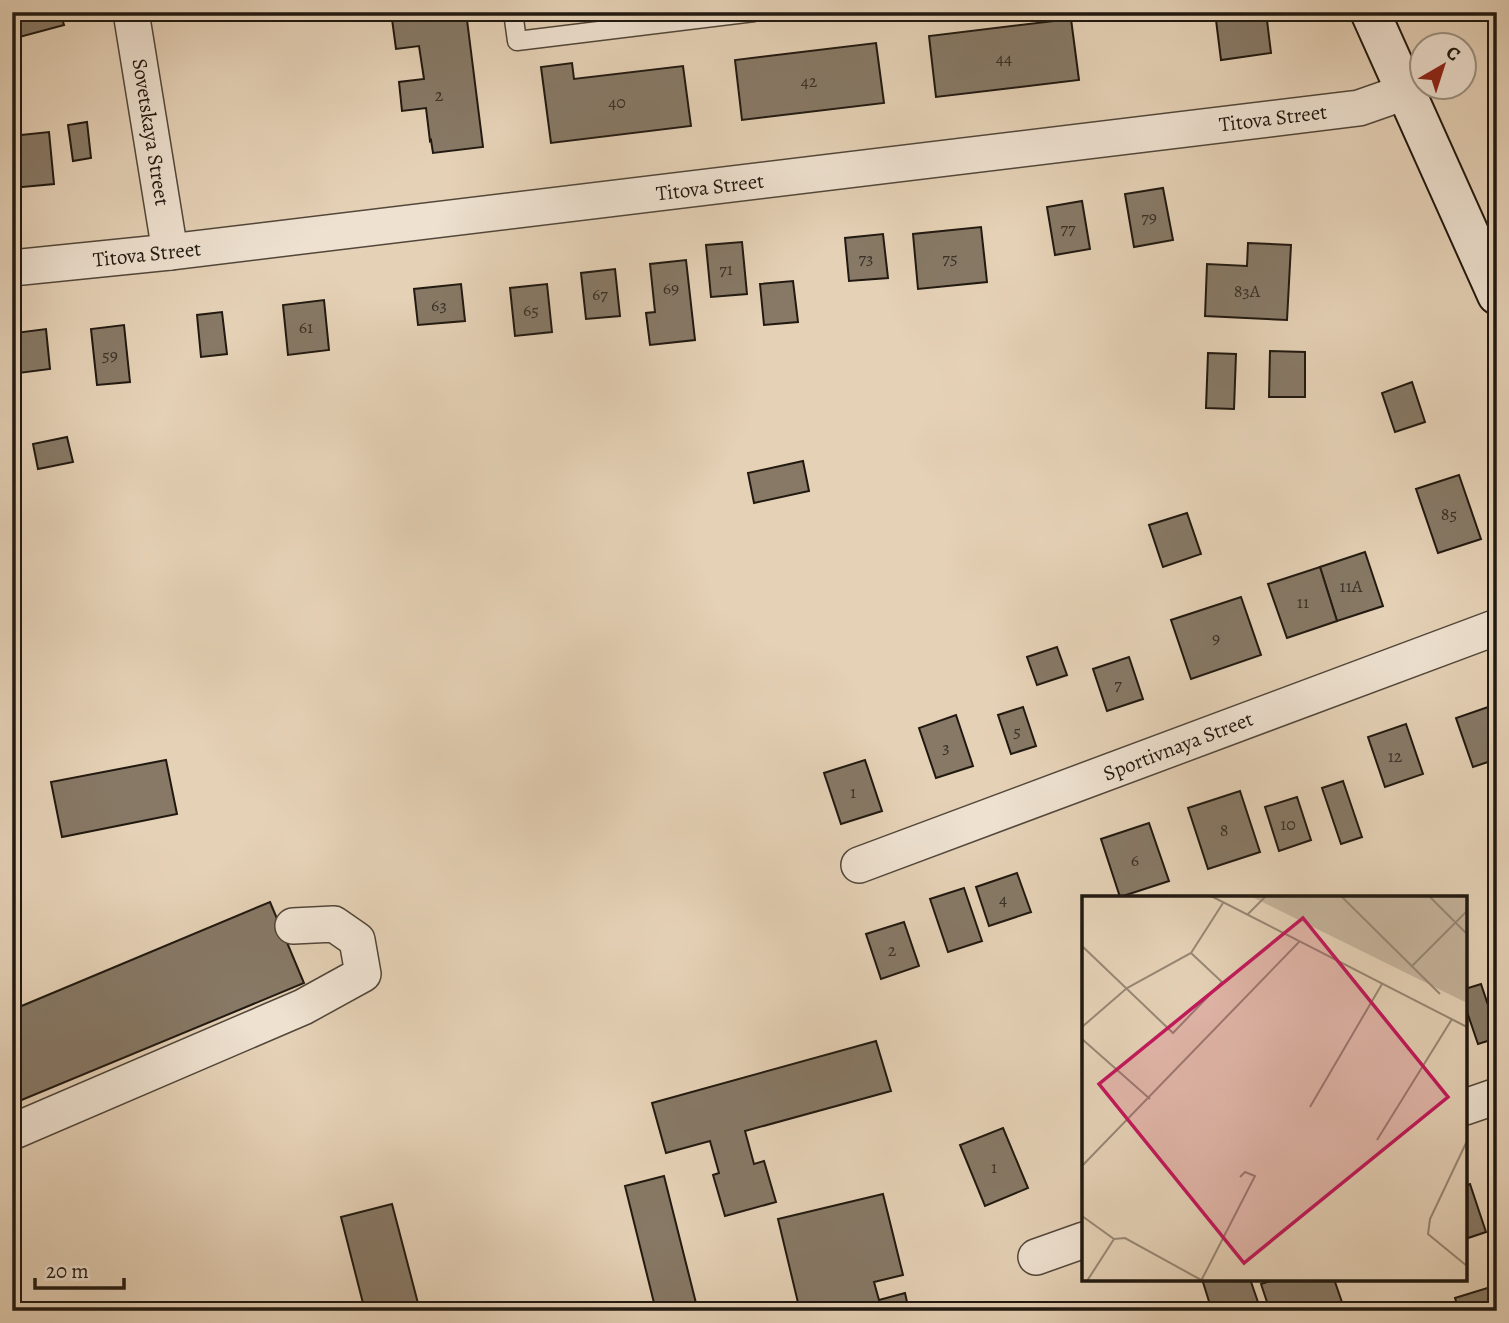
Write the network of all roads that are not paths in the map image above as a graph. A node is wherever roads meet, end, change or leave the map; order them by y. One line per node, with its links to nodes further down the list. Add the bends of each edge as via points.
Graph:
1 (131, 12): 6 (street, Sovetskaya Street)
2 (513, 12): 3 (lane, via 517,41)
3 (754, 12)
4 (1370, 12): 5 (street)
5 (1405, 92): 6 (street, Titova Street, via 1359,108); 8 (street)
6 (170, 252): 7 (street, Titova Street)
7 (12, 268)
8 (1497, 295)
9 (1497, 627): 10 (street, Sportivnaya Street)
10 (859, 865)
11 (293, 926): 14 (street, via 334,924 357,940 363,974 303,1007)
12 (1497, 1096): 13 (street)
13 (1467, 1106)
14 (12, 1132)
15 (1082, 1241): 16 (street)
16 (1036, 1257)

